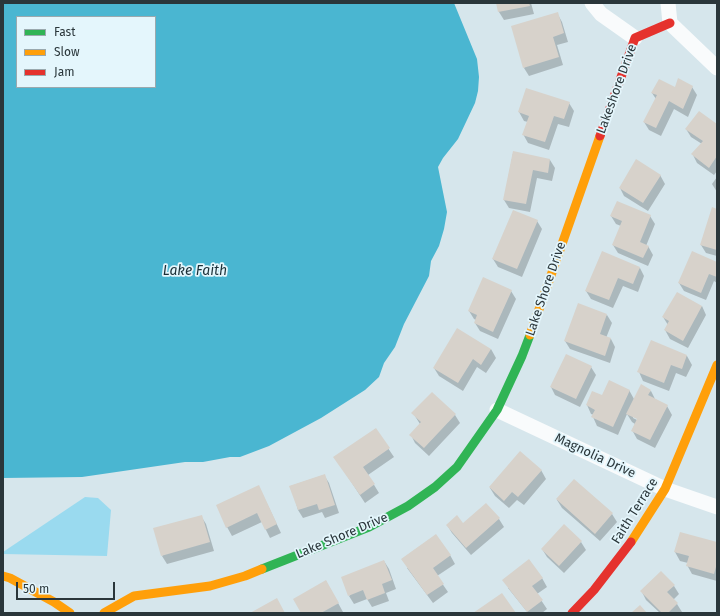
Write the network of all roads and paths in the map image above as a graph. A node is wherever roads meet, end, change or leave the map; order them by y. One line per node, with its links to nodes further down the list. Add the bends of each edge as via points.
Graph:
1 (592, 3): 4 (street, via 601,14)
2 (668, 3): 3 (street)
3 (670, 23): 4 (street, Lakeshore Drive); 5 (street)
4 (635, 38): 6 (street, Lakeshore Drive)
5 (715, 66)
6 (598, 141): 8 (street, Lake Shore Drive, via 522,356)
7 (717, 365): 9 (street, Faith Terrace)
8 (497, 410): 9 (street, Magnolia Drive); 13 (street, Lake Shore Drive, via 457,466 435,487 408,506 369,527 244,576 210,586 134,596)
9 (665, 490): 10 (street, Magnolia Drive); 14 (street, Faith Terrace, via 627,548)
10 (717, 507)
11 (3, 576): 12 (street)
12 (70, 613)
13 (104, 613)
14 (572, 613)

